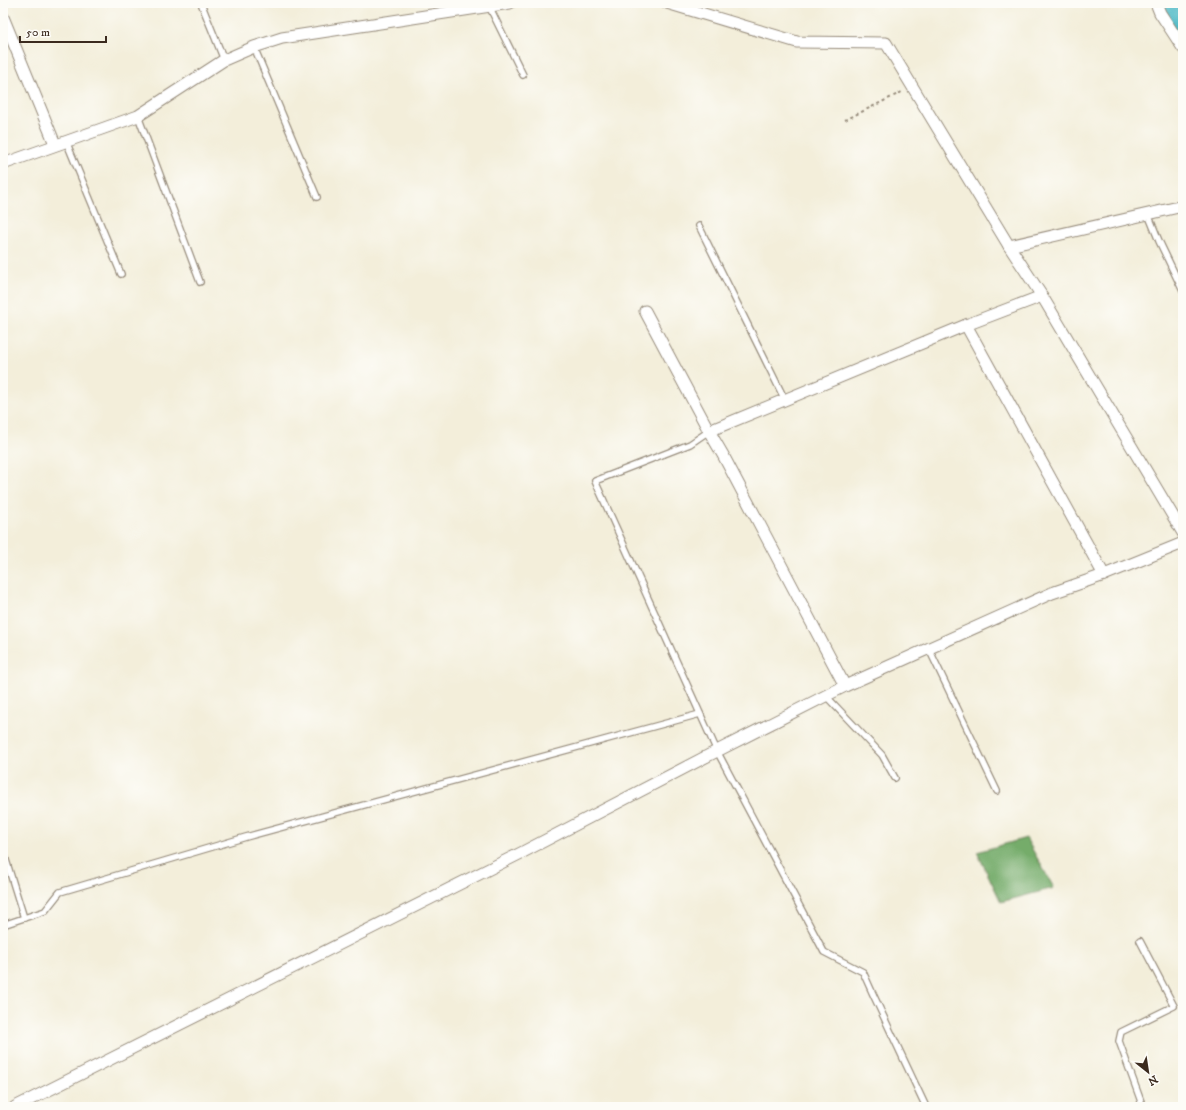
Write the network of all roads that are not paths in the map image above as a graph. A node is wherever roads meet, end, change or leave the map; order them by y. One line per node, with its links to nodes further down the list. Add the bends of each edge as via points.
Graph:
1 (201, 3): 9 (lane)
2 (510, 3): 5 (street)
3 (667, 3): 19 (street, via 797,42 886,44)
4 (1156, 3): 8 (street)
5 (489, 6): 7 (street, via 282,38); 10 (lane)
6 (3, 17): 13 (street)
7 (254, 47): 9 (street); 15 (lane)
8 (1183, 48)
9 (224, 60): 11 (street)
10 (523, 75)
11 (138, 116): 12 (street); 21 (lane)
12 (66, 140): 13 (street); 20 (lane)
13 (55, 144): 14 (street)
14 (3, 164)
15 (317, 197)
16 (1183, 206): 17 (street)
17 (1148, 213): 19 (street); 22 (lane)
18 (699, 226): 26 (lane)
19 (1009, 246): 23 (street)
20 (120, 274)
21 (200, 282)
22 (1183, 291)
23 (1042, 296): 25 (street); 28 (street)
24 (645, 311): 27 (street)
25 (966, 325): 26 (street); 30 (street)
26 (785, 400): 27 (street)
27 (709, 432): 32 (street); 34 (lane, via 690,444 595,481)
28 (1183, 533)
29 (1183, 543): 30 (street)
30 (1104, 575): 31 (street, via 1052,593)
31 (929, 649): 32 (street); 37 (lane)
32 (845, 686): 33 (street)
33 (826, 696): 35 (street); 36 (lane, via 882,755)
34 (700, 714): 35 (lane); 39 (lane, via 246,837 60,892 45,912)
35 (717, 751): 42 (street, via 521,853); 43 (lane, via 824,952 863,972)
36 (894, 778)
37 (997, 790)
38 (3, 848): 39 (lane)
39 (24, 918): 40 (lane)
40 (3, 924)
41 (1140, 941): 44 (lane, via 1174,1006 1121,1032 1118,1041)
42 (15, 1107)
43 (926, 1107)
44 (1143, 1107)

